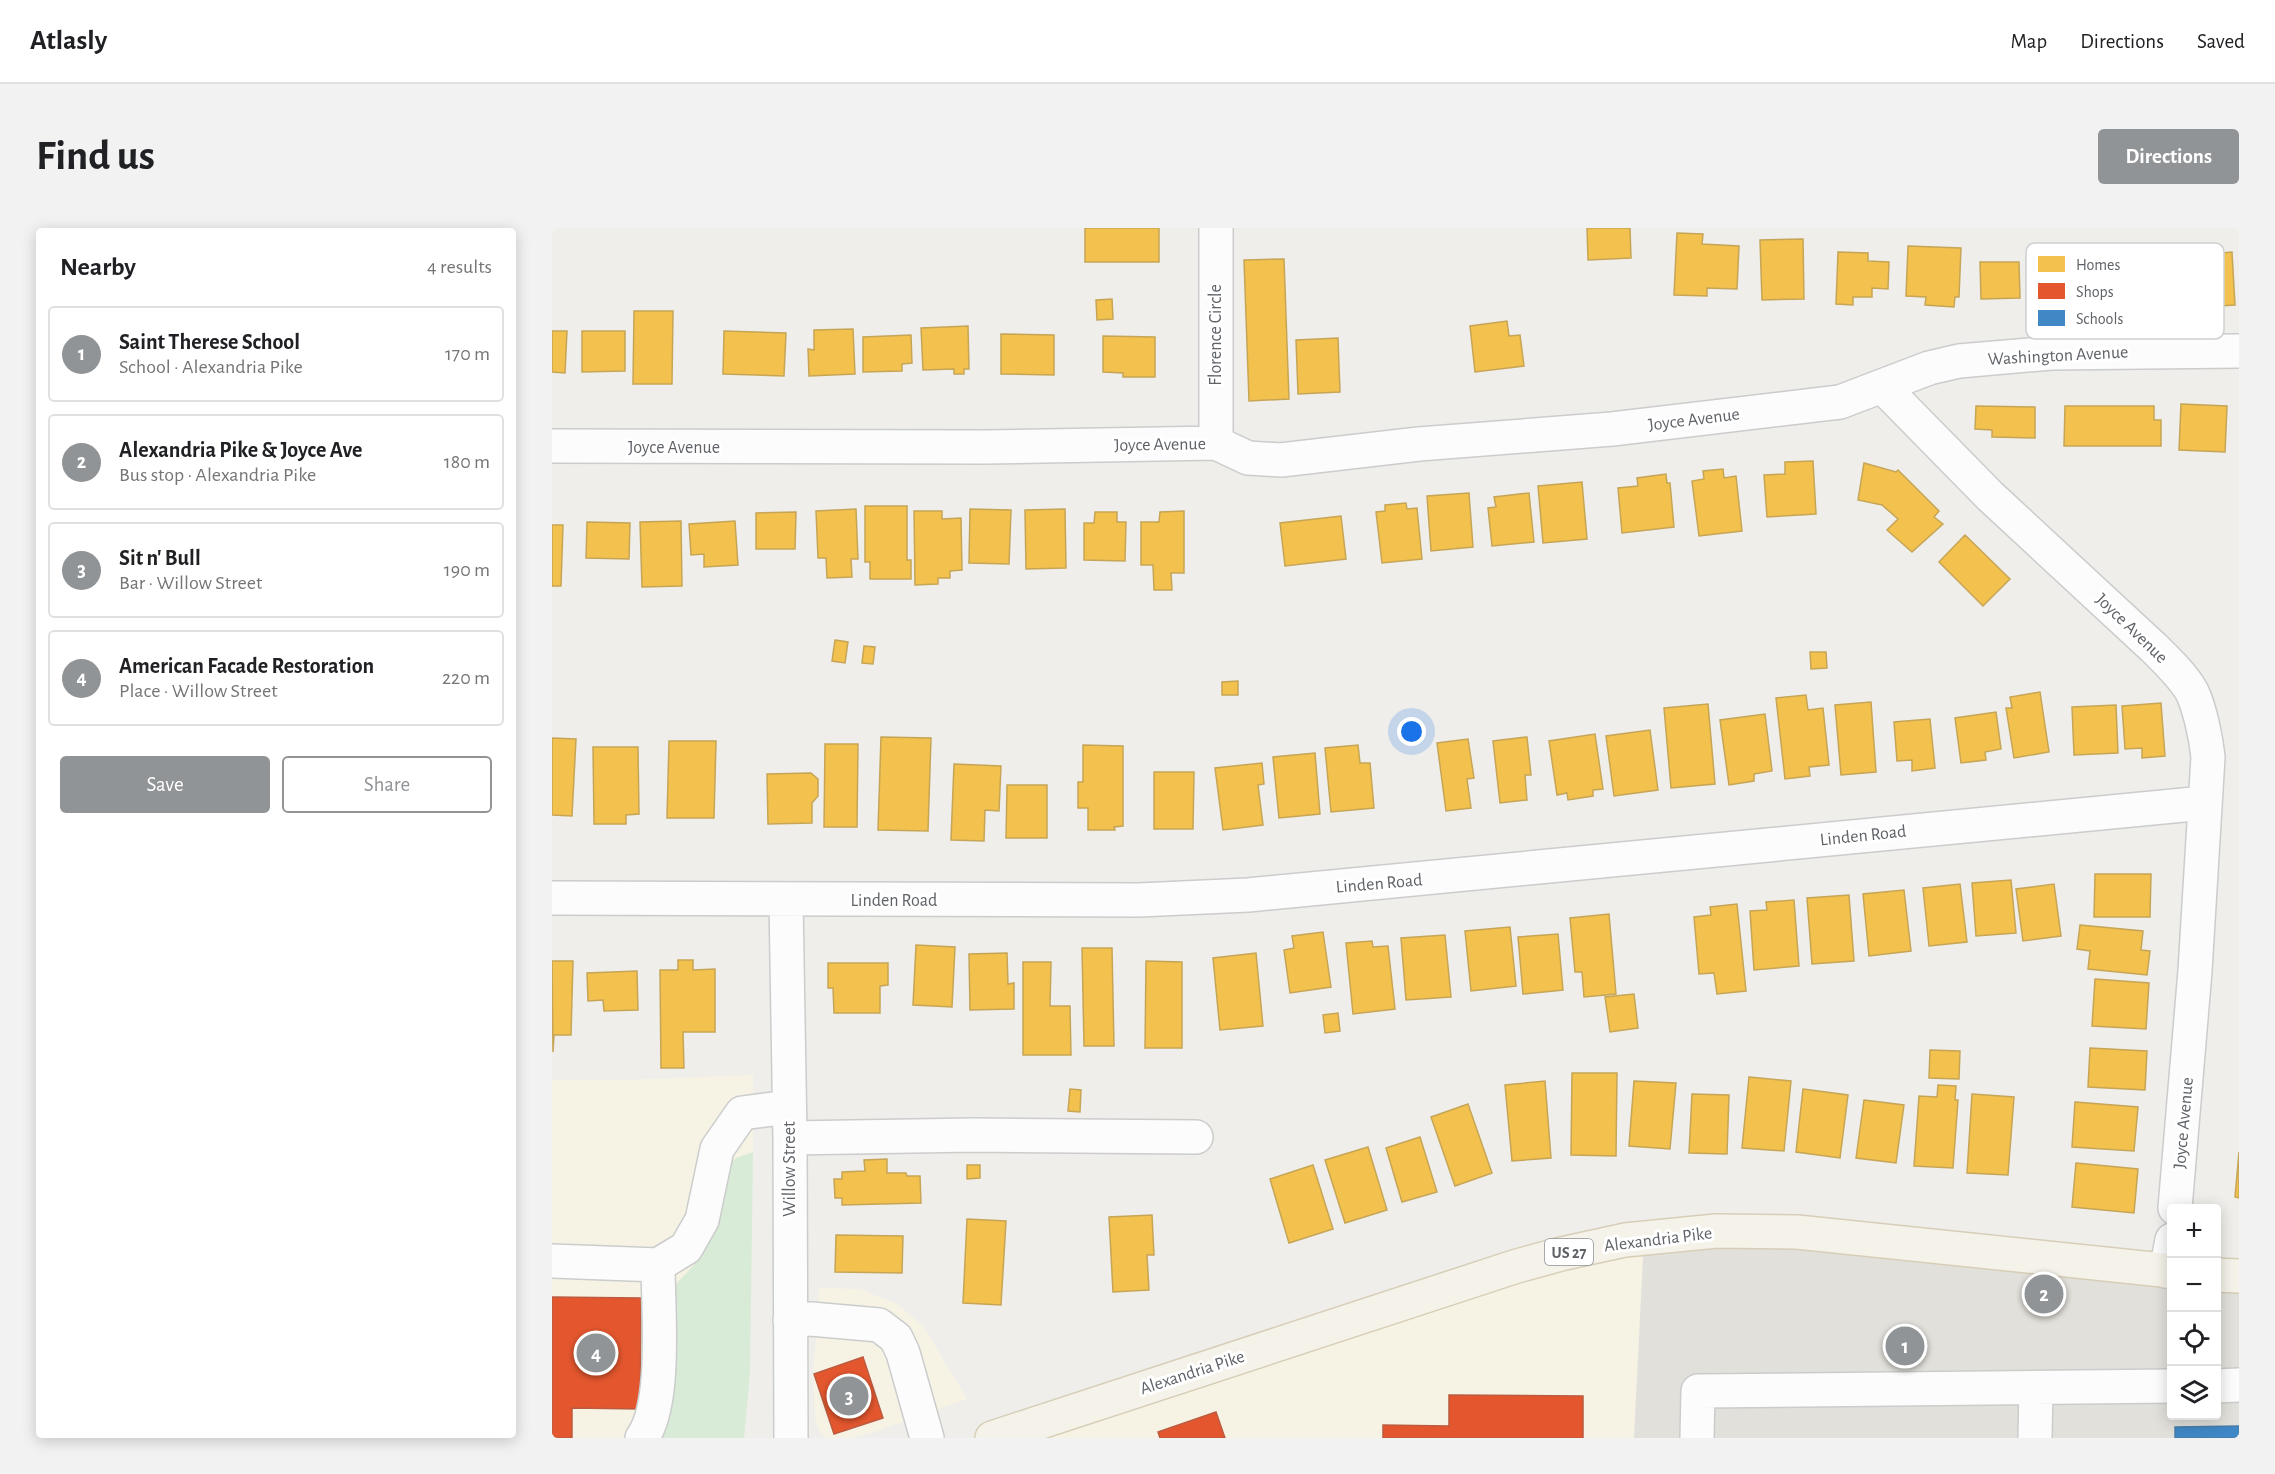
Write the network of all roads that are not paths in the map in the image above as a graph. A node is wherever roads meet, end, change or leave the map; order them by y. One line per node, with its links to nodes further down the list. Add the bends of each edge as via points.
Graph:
1 (1216, 228): 4 (street, Florence Circle)
2 (2239, 351): 3 (street, Washington Avenue, via 2020,355 1959,361)
3 (1882, 386): 4 (street, Joyce Avenue, via 1840,402 1612,429 1419,444 1281,460 1248,458); 6 (street, Joyce Avenue, via 1990,496 2154,648 2192,692 2208,757)
4 (1216, 443): 5 (street, Joyce Avenue)
5 (552, 446)
6 (2204, 802): 8 (street, Linden Road, via 1248,895 1139,900); 11 (street, Joyce Avenue, via 2195,971)
7 (552, 898): 8 (street, Linden Road)
8 (786, 900): 9 (street, Willow Street)
9 (790, 1122): 10 (street, via 974,1136); 14 (street, via 742,1113 717,1149 702,1220 686,1248); 17 (street, Willow Street)
10 (1196, 1137)
11 (2175, 1204)
12 (2167, 1260): 25 (main road, Alexandria Pike / US 27, via 1797,1233 1716,1231 1625,1240 1517,1266)
13 (552, 1261): 14 (street)
14 (658, 1265): 22 (street, via 659,1388 648,1430)
15 (2221, 1275): 16 (main road)
16 (2239, 1276)
17 (790, 1320): 23 (street, Willow Street); 24 (street, via 879,1325 896,1338)
18 (2239, 1385): 20 (street)
19 (2167, 1386): 21 (street)
20 (2221, 1386)
21 (2036, 1388): 26 (street, via 1698,1391); 27 (street)
22 (642, 1438)
23 (790, 1438)
24 (927, 1438)
25 (992, 1438)
26 (1697, 1438)
27 (2035, 1438)

